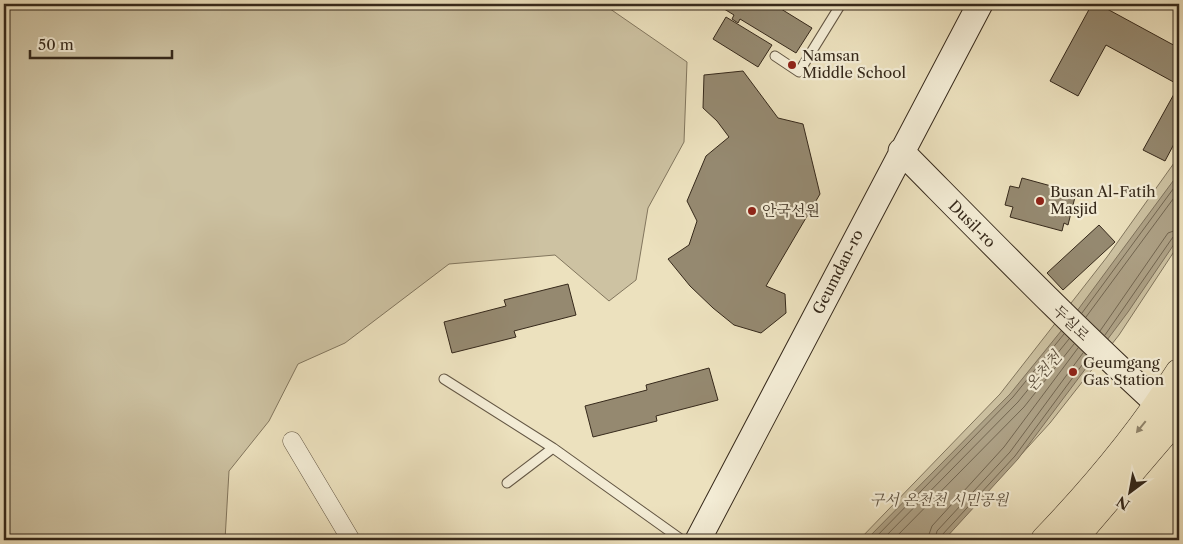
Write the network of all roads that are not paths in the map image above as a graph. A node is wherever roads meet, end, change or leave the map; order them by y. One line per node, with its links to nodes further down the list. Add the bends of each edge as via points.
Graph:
1 (841, 4): 3 (lane, via 800,72)
2 (980, 4): 4 (street, Geumdan-ro)
3 (774, 56)
4 (901, 151): 5 (street, Dusil-ro); 14 (street, Geumdan-ro)
5 (1044, 297): 8 (street, 두실로, via 1119,371)
6 (1179, 374): 8 (main road)
7 (444, 380): 10 (lane)
8 (1173, 417): 15 (main road, one-way to 15); 16 (main road)
9 (292, 441): 12 (street)
10 (552, 448): 11 (lane); 13 (lane)
11 (507, 483)
12 (352, 540)
13 (682, 540)
14 (698, 540)
15 (1045, 540)
16 (1072, 540)

